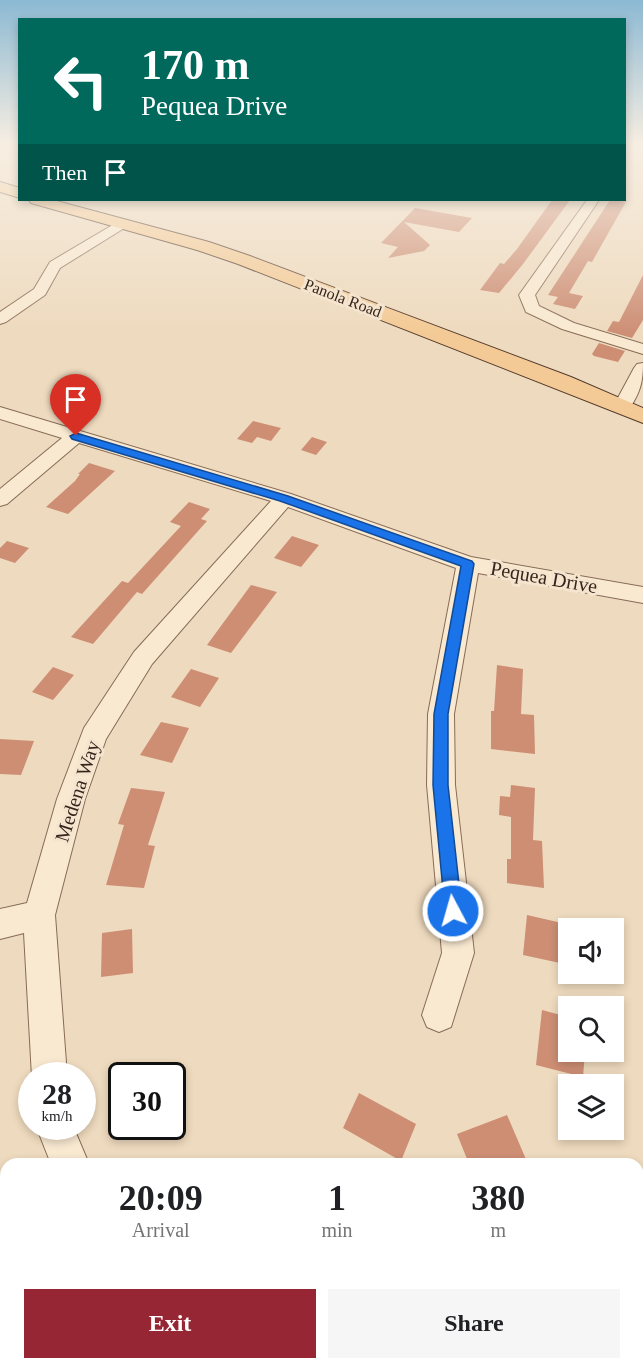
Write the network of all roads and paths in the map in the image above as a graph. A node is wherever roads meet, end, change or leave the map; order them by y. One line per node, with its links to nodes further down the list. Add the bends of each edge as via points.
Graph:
1 (65, 208): 3 (main road, Panola Road)
2 (588, 208): 5 (street, via 527,295 532,309 568,326)
3 (121, 224): 4 (street, via 55,265 39,292); 7 (main road, Panola Road, via 244,260)
4 (4, 312)
5 (643, 349)
6 (643, 368): 7 (street)
7 (622, 407): 9 (main road, Panola Road)
8 (0, 413): 10 (street, Pequea Drive)
9 (643, 416)
10 (76, 436): 11 (street, Pequea Drive); 12 (street)
11 (284, 498): 13 (street, Pequea Drive); 15 (street, Medena Way, via 143,658 93,736)
12 (0, 500)
13 (468, 564): 14 (street, Pequea Drive); 17 (street, via 441,714 441,785 458,953)
14 (643, 595)
15 (39, 915): 16 (street); 18 (street, Medena Way)
16 (0, 924)
17 (439, 1015)
18 (48, 1062)
19 (60, 1140): 20 (street)
20 (67, 1158)

